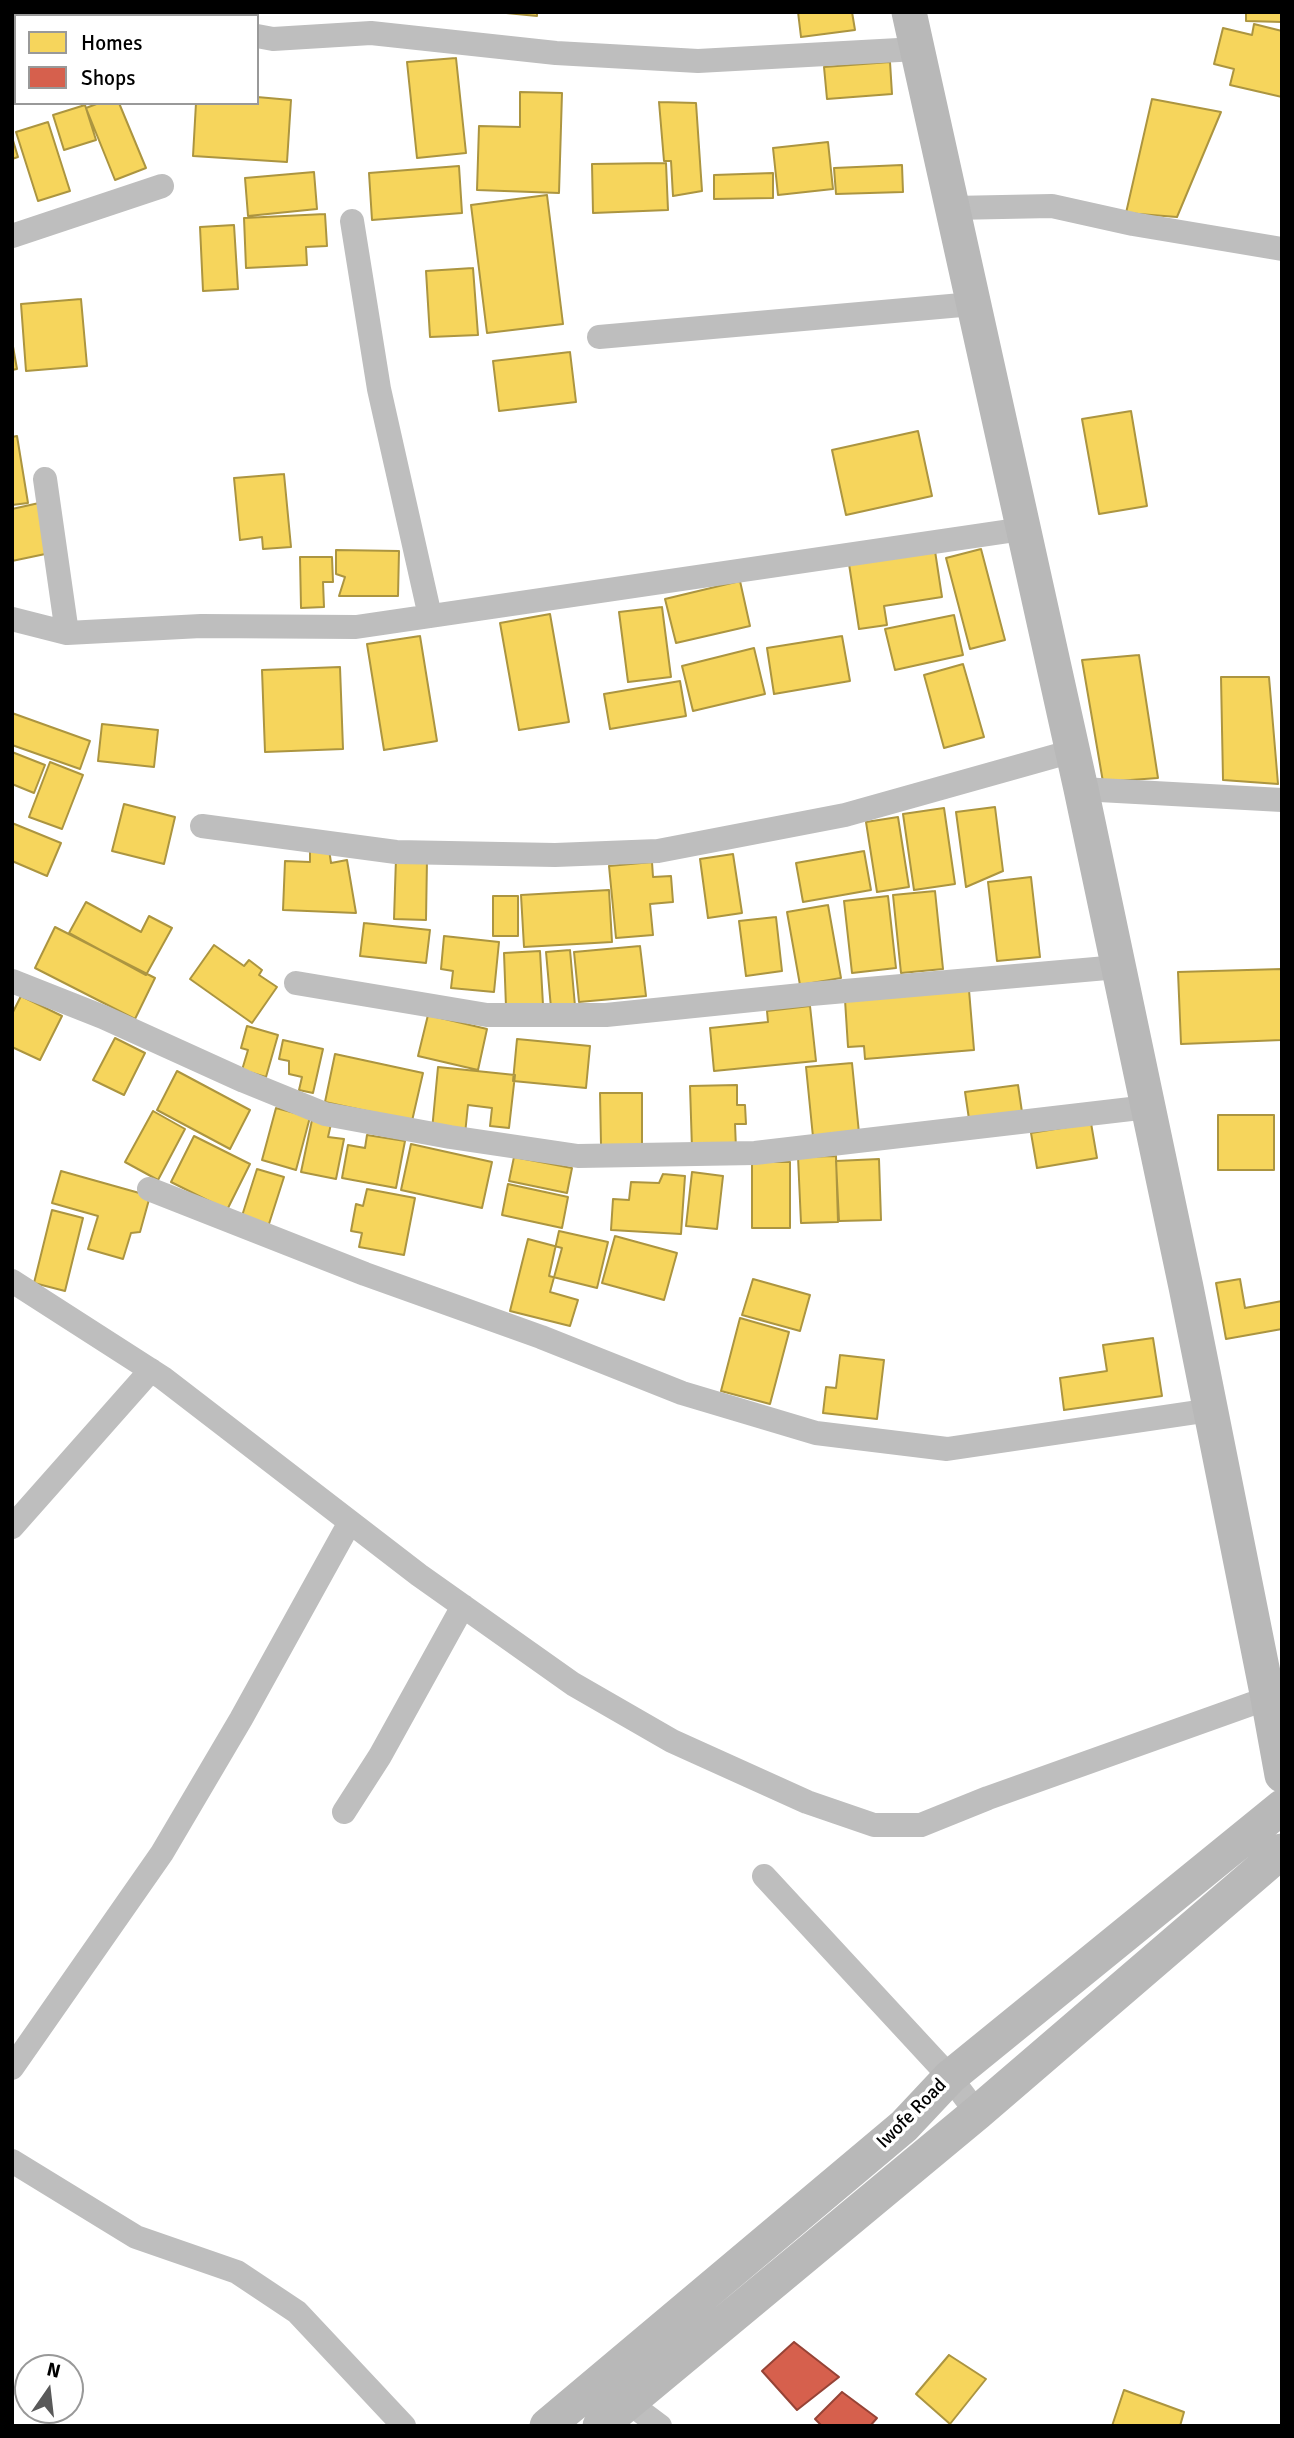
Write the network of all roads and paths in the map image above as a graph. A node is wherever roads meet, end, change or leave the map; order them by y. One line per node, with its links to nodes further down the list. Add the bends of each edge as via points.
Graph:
1 (916, 22): 2 (street, via 698,61 556,53 372,33); 4 (street)
2 (259, 36)
3 (162, 186): 6 (street)
4 (952, 208): 7 (street, via 1052,206); 8 (street)
5 (352, 220): 12 (street, via 379,389)
6 (12, 236)
7 (1282, 249)
8 (973, 304): 9 (street); 11 (street)
9 (598, 337)
10 (45, 479): 14 (street)
11 (1023, 528): 12 (street); 15 (street)
12 (430, 616): 14 (street, via 356,627 201,625)
13 (12, 619): 14 (street)
14 (67, 633)
15 (1073, 751): 16 (street); 18 (street, via 845,815 658,851 555,855 396,852)
16 (1081, 789): 17 (street); 19 (street)
17 (1282, 800)
18 (202, 826)
19 (1118, 967): 21 (street, via 606,1015 487,1015); 22 (street)
20 (12, 981): 22 (street, via 325,1114 578,1156 755,1153)
21 (296, 983)
22 (1148, 1107): 26 (street)
23 (149, 1189): 26 (street, via 682,1393 816,1433 947,1449)
24 (12, 1281): 25 (street)
25 (151, 1370): 27 (street); 28 (street)
26 (1211, 1410): 30 (street)
27 (350, 1522): 29 (street); 36 (street, via 162,1853)
28 (12, 1527)
29 (463, 1606): 30 (street, via 573,1684 671,1741 807,1802 874,1825 921,1825); 33 (street)
30 (1268, 1698): 31 (street)
31 (1282, 1775)
32 (1282, 1807): 37 (street, Iwofe Road)
33 (344, 1812)
34 (1282, 1851): 38 (street, Iwofe Road)
35 (764, 1876): 37 (street)
36 (12, 2068)
37 (950, 2077): 38 (street); 42 (street, Iwofe Road, via 894,2135)
38 (977, 2113): 40 (street, Iwofe Road)
39 (12, 2161): 41 (street, via 136,2237 237,2272 297,2312)
40 (628, 2402): 43 (street, Iwofe Road); 44 (street)
41 (404, 2426)
42 (547, 2426)
43 (600, 2426)
44 (660, 2426)

